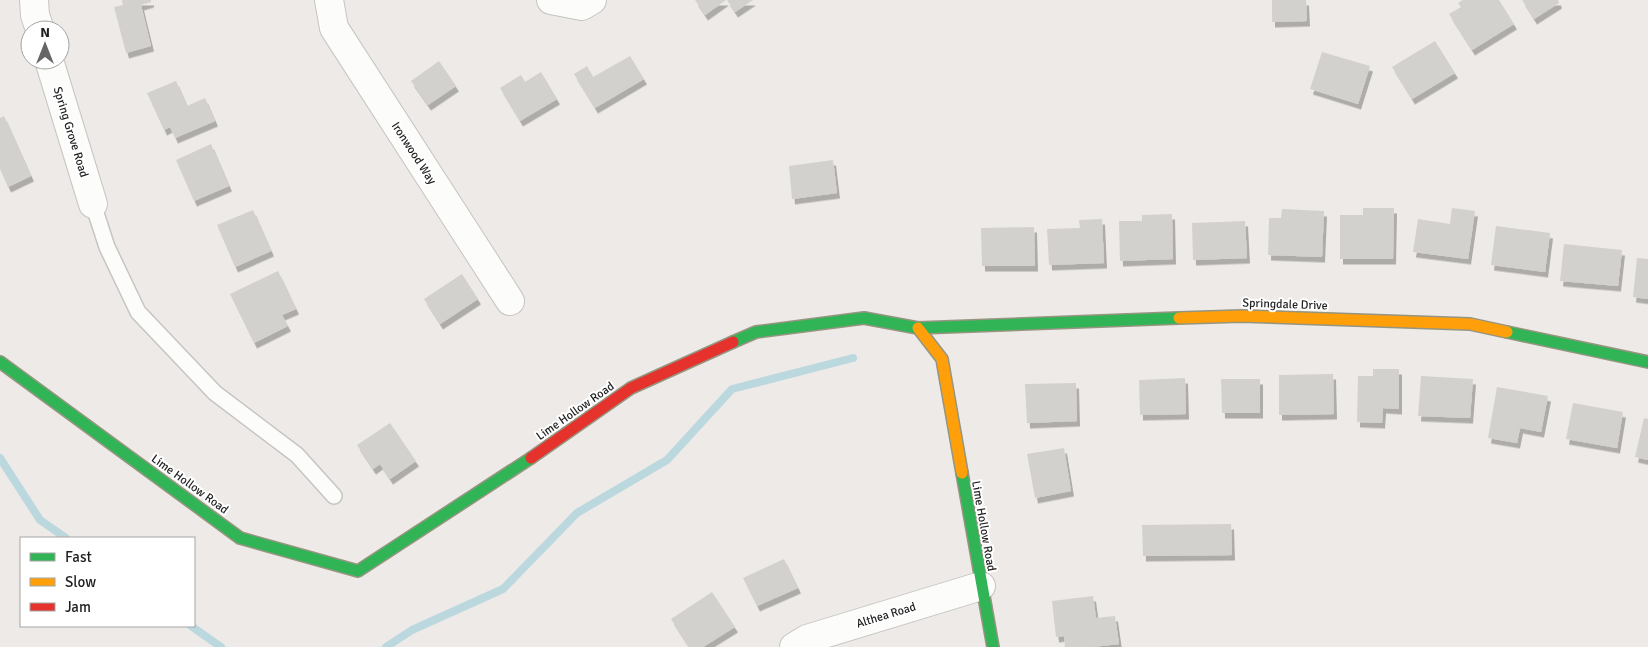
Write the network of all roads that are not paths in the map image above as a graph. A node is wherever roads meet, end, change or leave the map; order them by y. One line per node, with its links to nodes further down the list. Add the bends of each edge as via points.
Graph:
1 (34, 0): 5 (street)
2 (329, 0): 8 (street, Ironwood Way, via 334,28)
3 (551, 0): 4 (street, via 582,6)
4 (592, 0)
5 (37, 20)
6 (52, 70): 7 (street, Spring Grove Road)
7 (93, 204): 12 (lane, via 107,248 138,312 215,393 297,455)
8 (510, 301)
9 (918, 328): 10 (street, Lime Hollow Road, via 864,318 756,332 631,388 358,571 240,538); 11 (street, Springdale Drive, via 1241,316 1470,324); 13 (street, Lime Hollow Road, via 942,359)
10 (0, 362)
11 (1648, 362)
12 (334, 496)
13 (980, 586): 14 (street, Althea Road, via 807,639); 15 (street, Lime Hollow Road)
14 (794, 647)
15 (993, 647)

